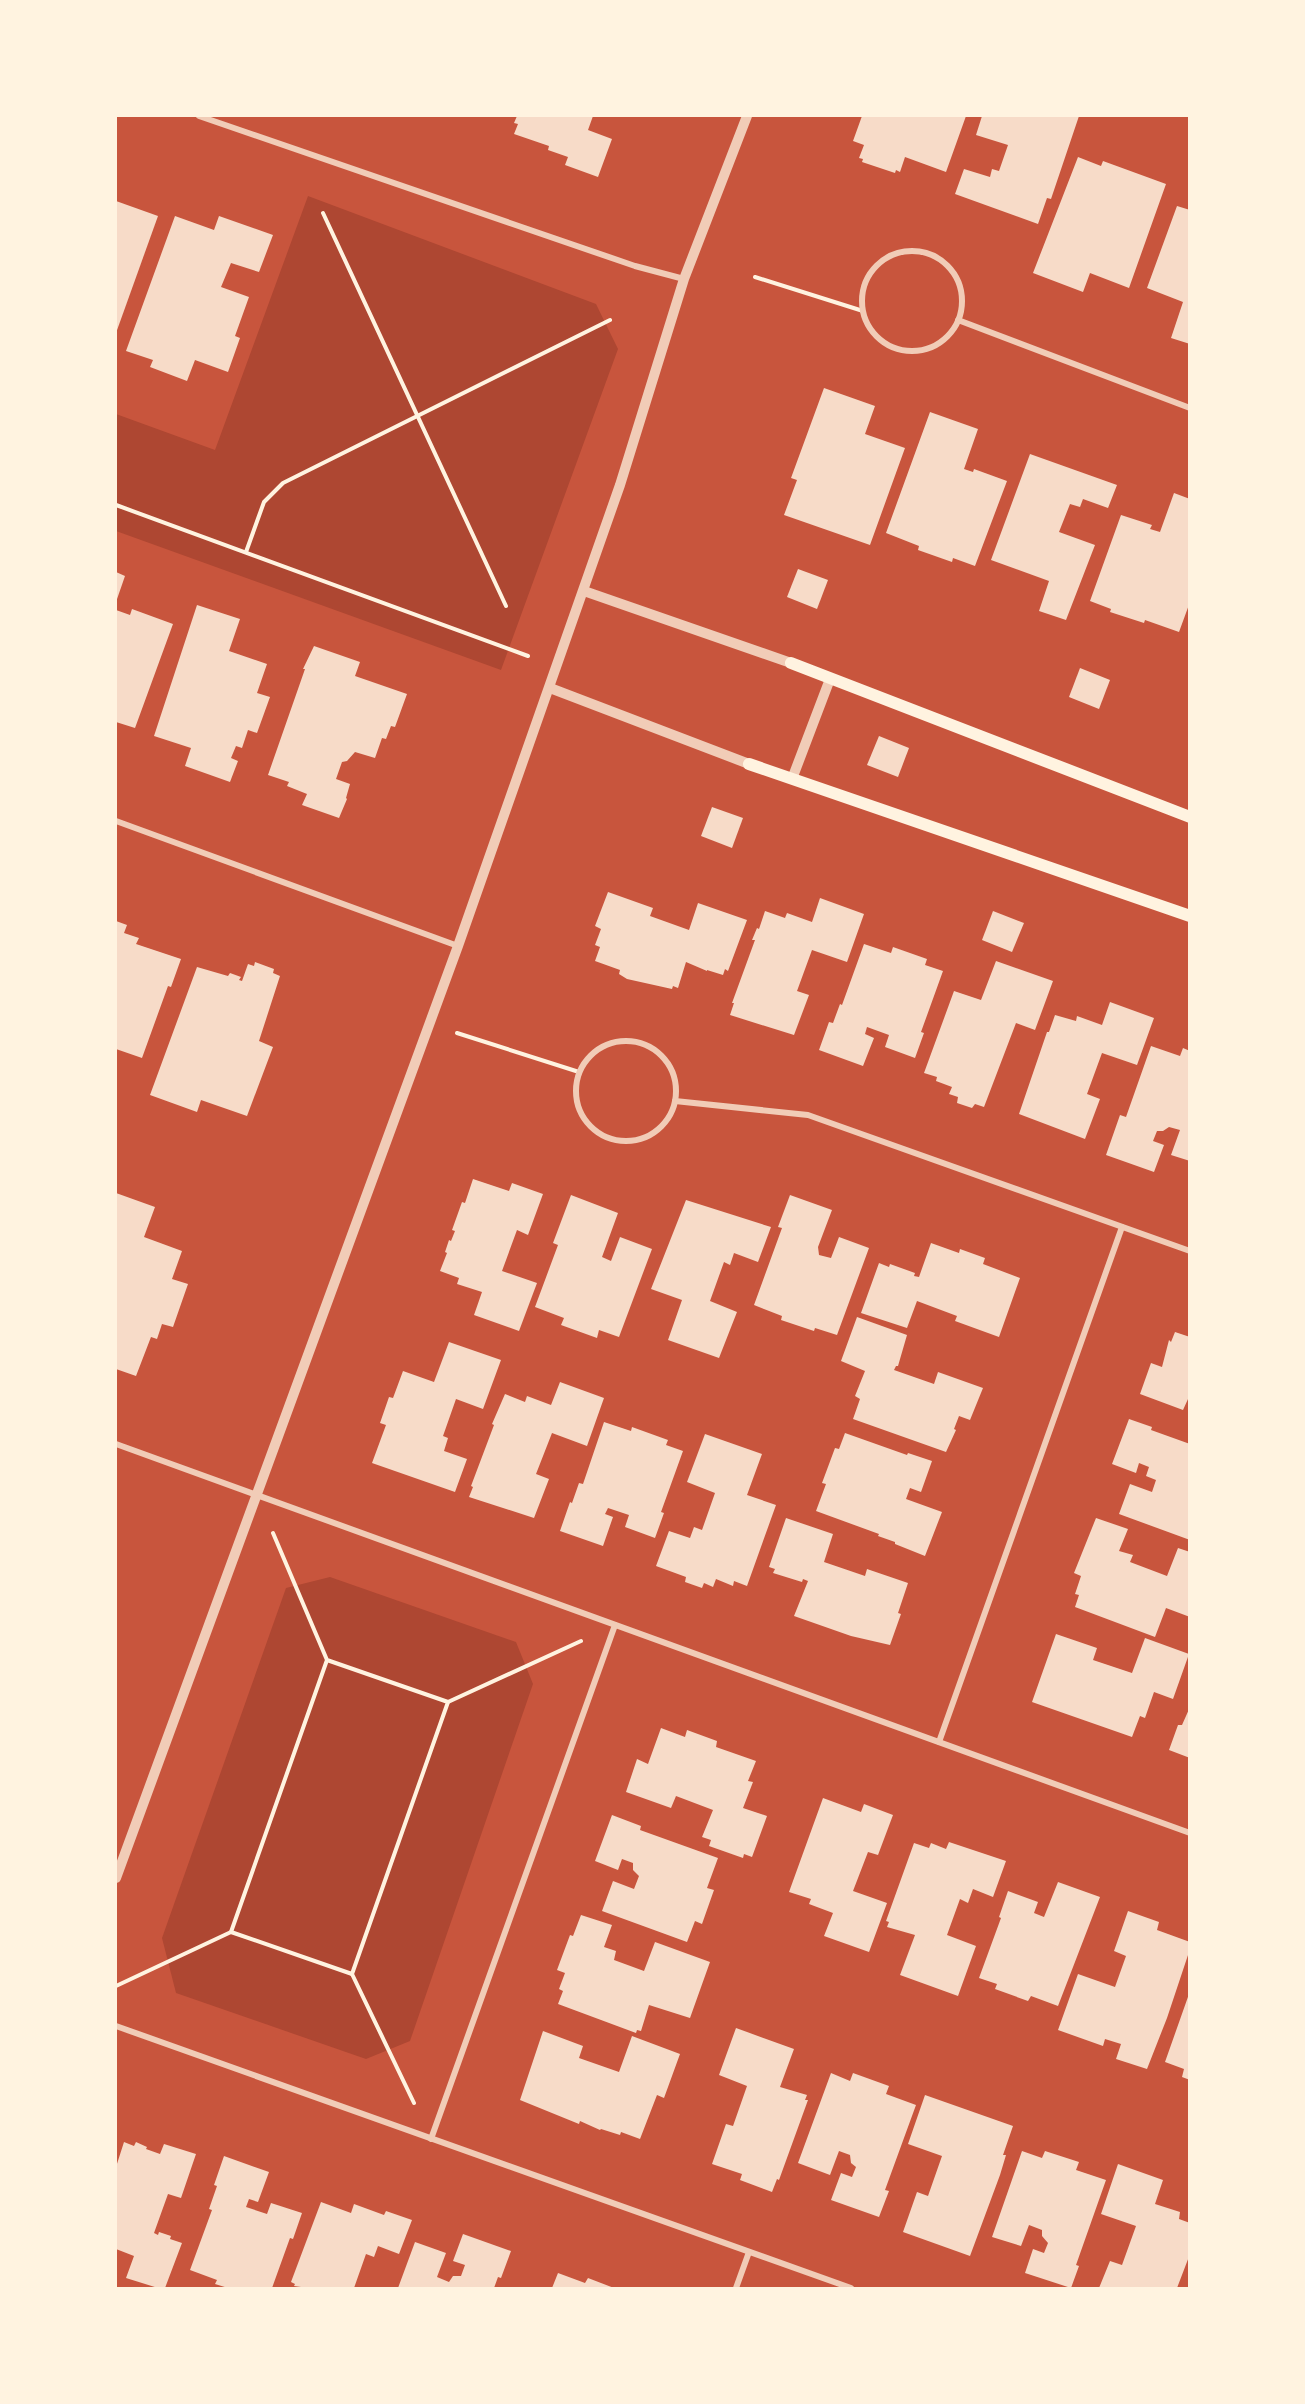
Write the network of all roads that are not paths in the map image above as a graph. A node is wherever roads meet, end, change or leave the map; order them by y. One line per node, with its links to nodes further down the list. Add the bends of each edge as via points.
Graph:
1 (199, 116): 3 (street, via 635,266)
2 (747, 116): 3 (street)
3 (684, 279): 6 (street)
4 (958, 320): 4 (street, via 946,338 928,348 908,351 888,345 872,330 863,311 863,291 871,271 886,258 906,250 927,252 946,263 958,279 963,300); 5 (street)
5 (1190, 408)
6 (584, 591): 7 (street); 9 (street)
7 (791, 663): 8 (main road)
8 (830, 679): 11 (street); 12 (main road)
9 (550, 688): 10 (street); 15 (street)
10 (749, 764): 11 (main road)
11 (792, 779): 14 (main road)
12 (1190, 817)
13 (116, 821): 15 (street)
14 (1190, 916)
15 (458, 946): 20 (street)
16 (675, 1101): 16 (street, via 667,1120 651,1135 631,1141 610,1139 592,1129 579,1112 575,1092 579,1072 592,1055 609,1043 631,1041 650,1048 666,1061 675,1080); 17 (street, via 808,1115)
17 (1122, 1227): 18 (street); 22 (street)
18 (1190, 1251)
19 (116, 1444): 20 (street)
20 (257, 1496): 21 (street); 24 (street)
21 (615, 1625): 22 (street); 26 (street)
22 (939, 1742): 23 (street)
23 (1190, 1833)
24 (116, 1878)
25 (116, 2026): 26 (street)
26 (431, 2139): 27 (street)
27 (749, 2252): 28 (street); 29 (street)
28 (736, 2289)
29 (851, 2289)

